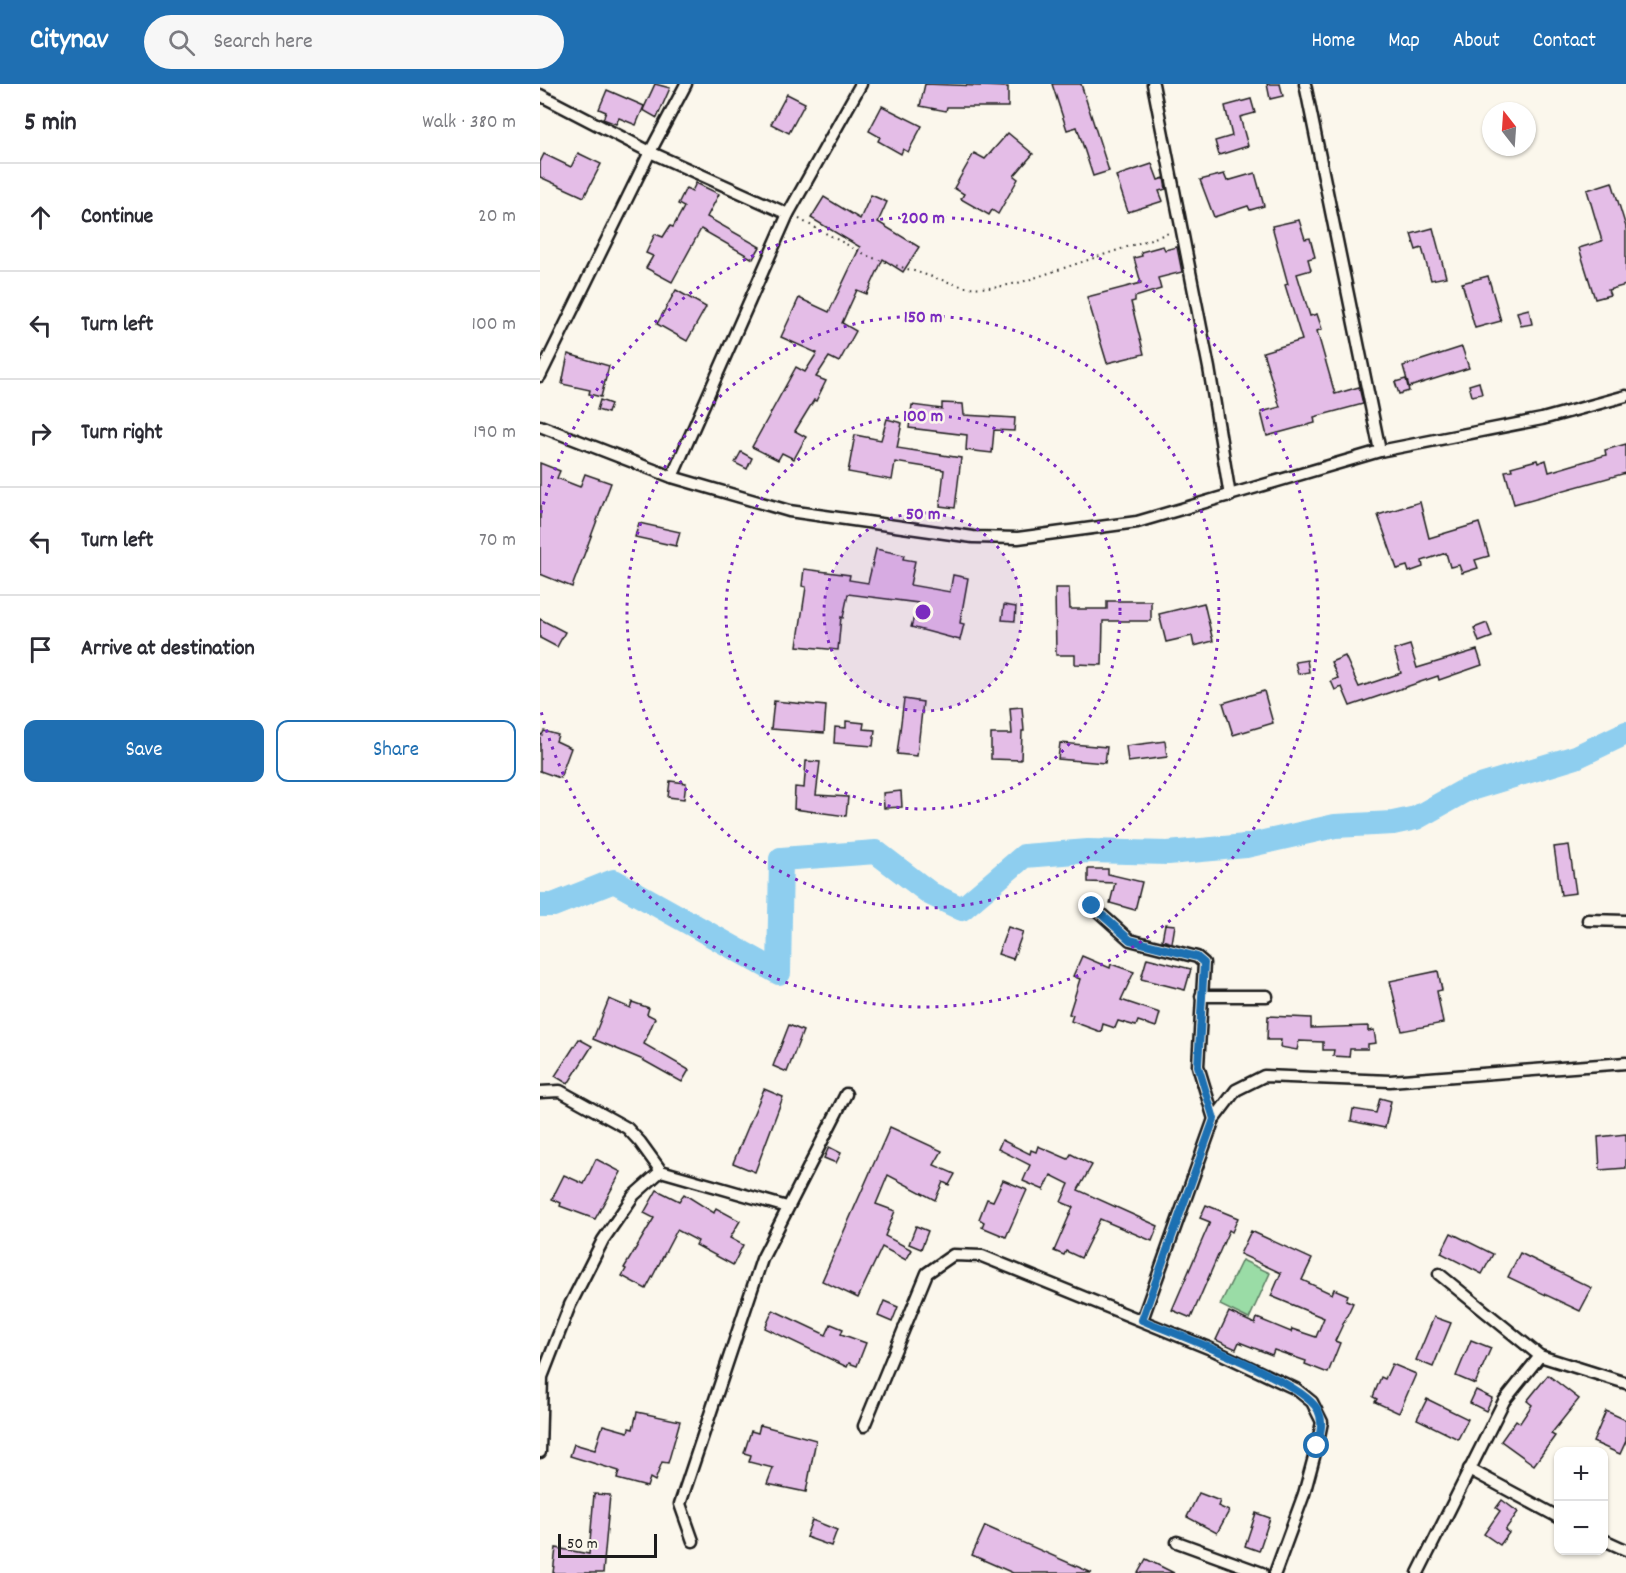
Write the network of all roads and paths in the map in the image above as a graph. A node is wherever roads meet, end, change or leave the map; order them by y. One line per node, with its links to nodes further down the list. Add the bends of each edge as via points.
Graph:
1 (686, 84): 6 (street)
2 (861, 84): 7 (street)
3 (1153, 84): 8 (street)
4 (1305, 84): 12 (street)
5 (540, 95): 6 (street)
6 (650, 153): 7 (street); 9 (street)
7 (788, 214): 8 (path, via 870,257 964,287 993,288 1023,282); 13 (street)
8 (1181, 229): 14 (street)
9 (540, 376)
10 (1626, 396): 12 (street, via 1542,419)
11 (540, 426): 13 (street)
12 (1380, 452): 14 (street)
13 (672, 477): 14 (street, via 789,510 973,537 1018,538 1137,522)
14 (1230, 496)
15 (1092, 906): 18 (street, via 1130,940 1197,957 1204,963)
16 (1588, 920): 17 (street)
17 (1626, 921)
18 (1201, 996): 19 (street); 23 (street, via 1198,1066)
19 (1268, 996)
20 (1626, 1063): 23 (street, via 1390,1081 1264,1076 1236,1090)
21 (540, 1092): 24 (street, via 560,1091 627,1128)
22 (846, 1094): 25 (street)
23 (1214, 1119): 27 (street)
24 (661, 1172): 25 (street); 29 (street, via 634,1196 603,1240 570,1305)
25 (787, 1207): 35 (street, via 762,1260 680,1504)
26 (1438, 1274): 28 (street)
27 (1142, 1320): 31 (street, via 982,1256 952,1255 927,1273); 40 (street, via 1296,1389 1318,1411 1322,1422 1317,1446)
28 (1540, 1356): 30 (street); 33 (street, via 1504,1401)
29 (541, 1377): 32 (street)
30 (1626, 1383)
31 (864, 1426)
32 (540, 1452)
33 (1469, 1469): 34 (street); 41 (street)
34 (1554, 1515)
35 (693, 1541)
36 (1177, 1542): 39 (street)
37 (1608, 1542): 38 (street)
38 (1626, 1550)
39 (1262, 1573)
40 (1275, 1573)
41 (1418, 1573)

